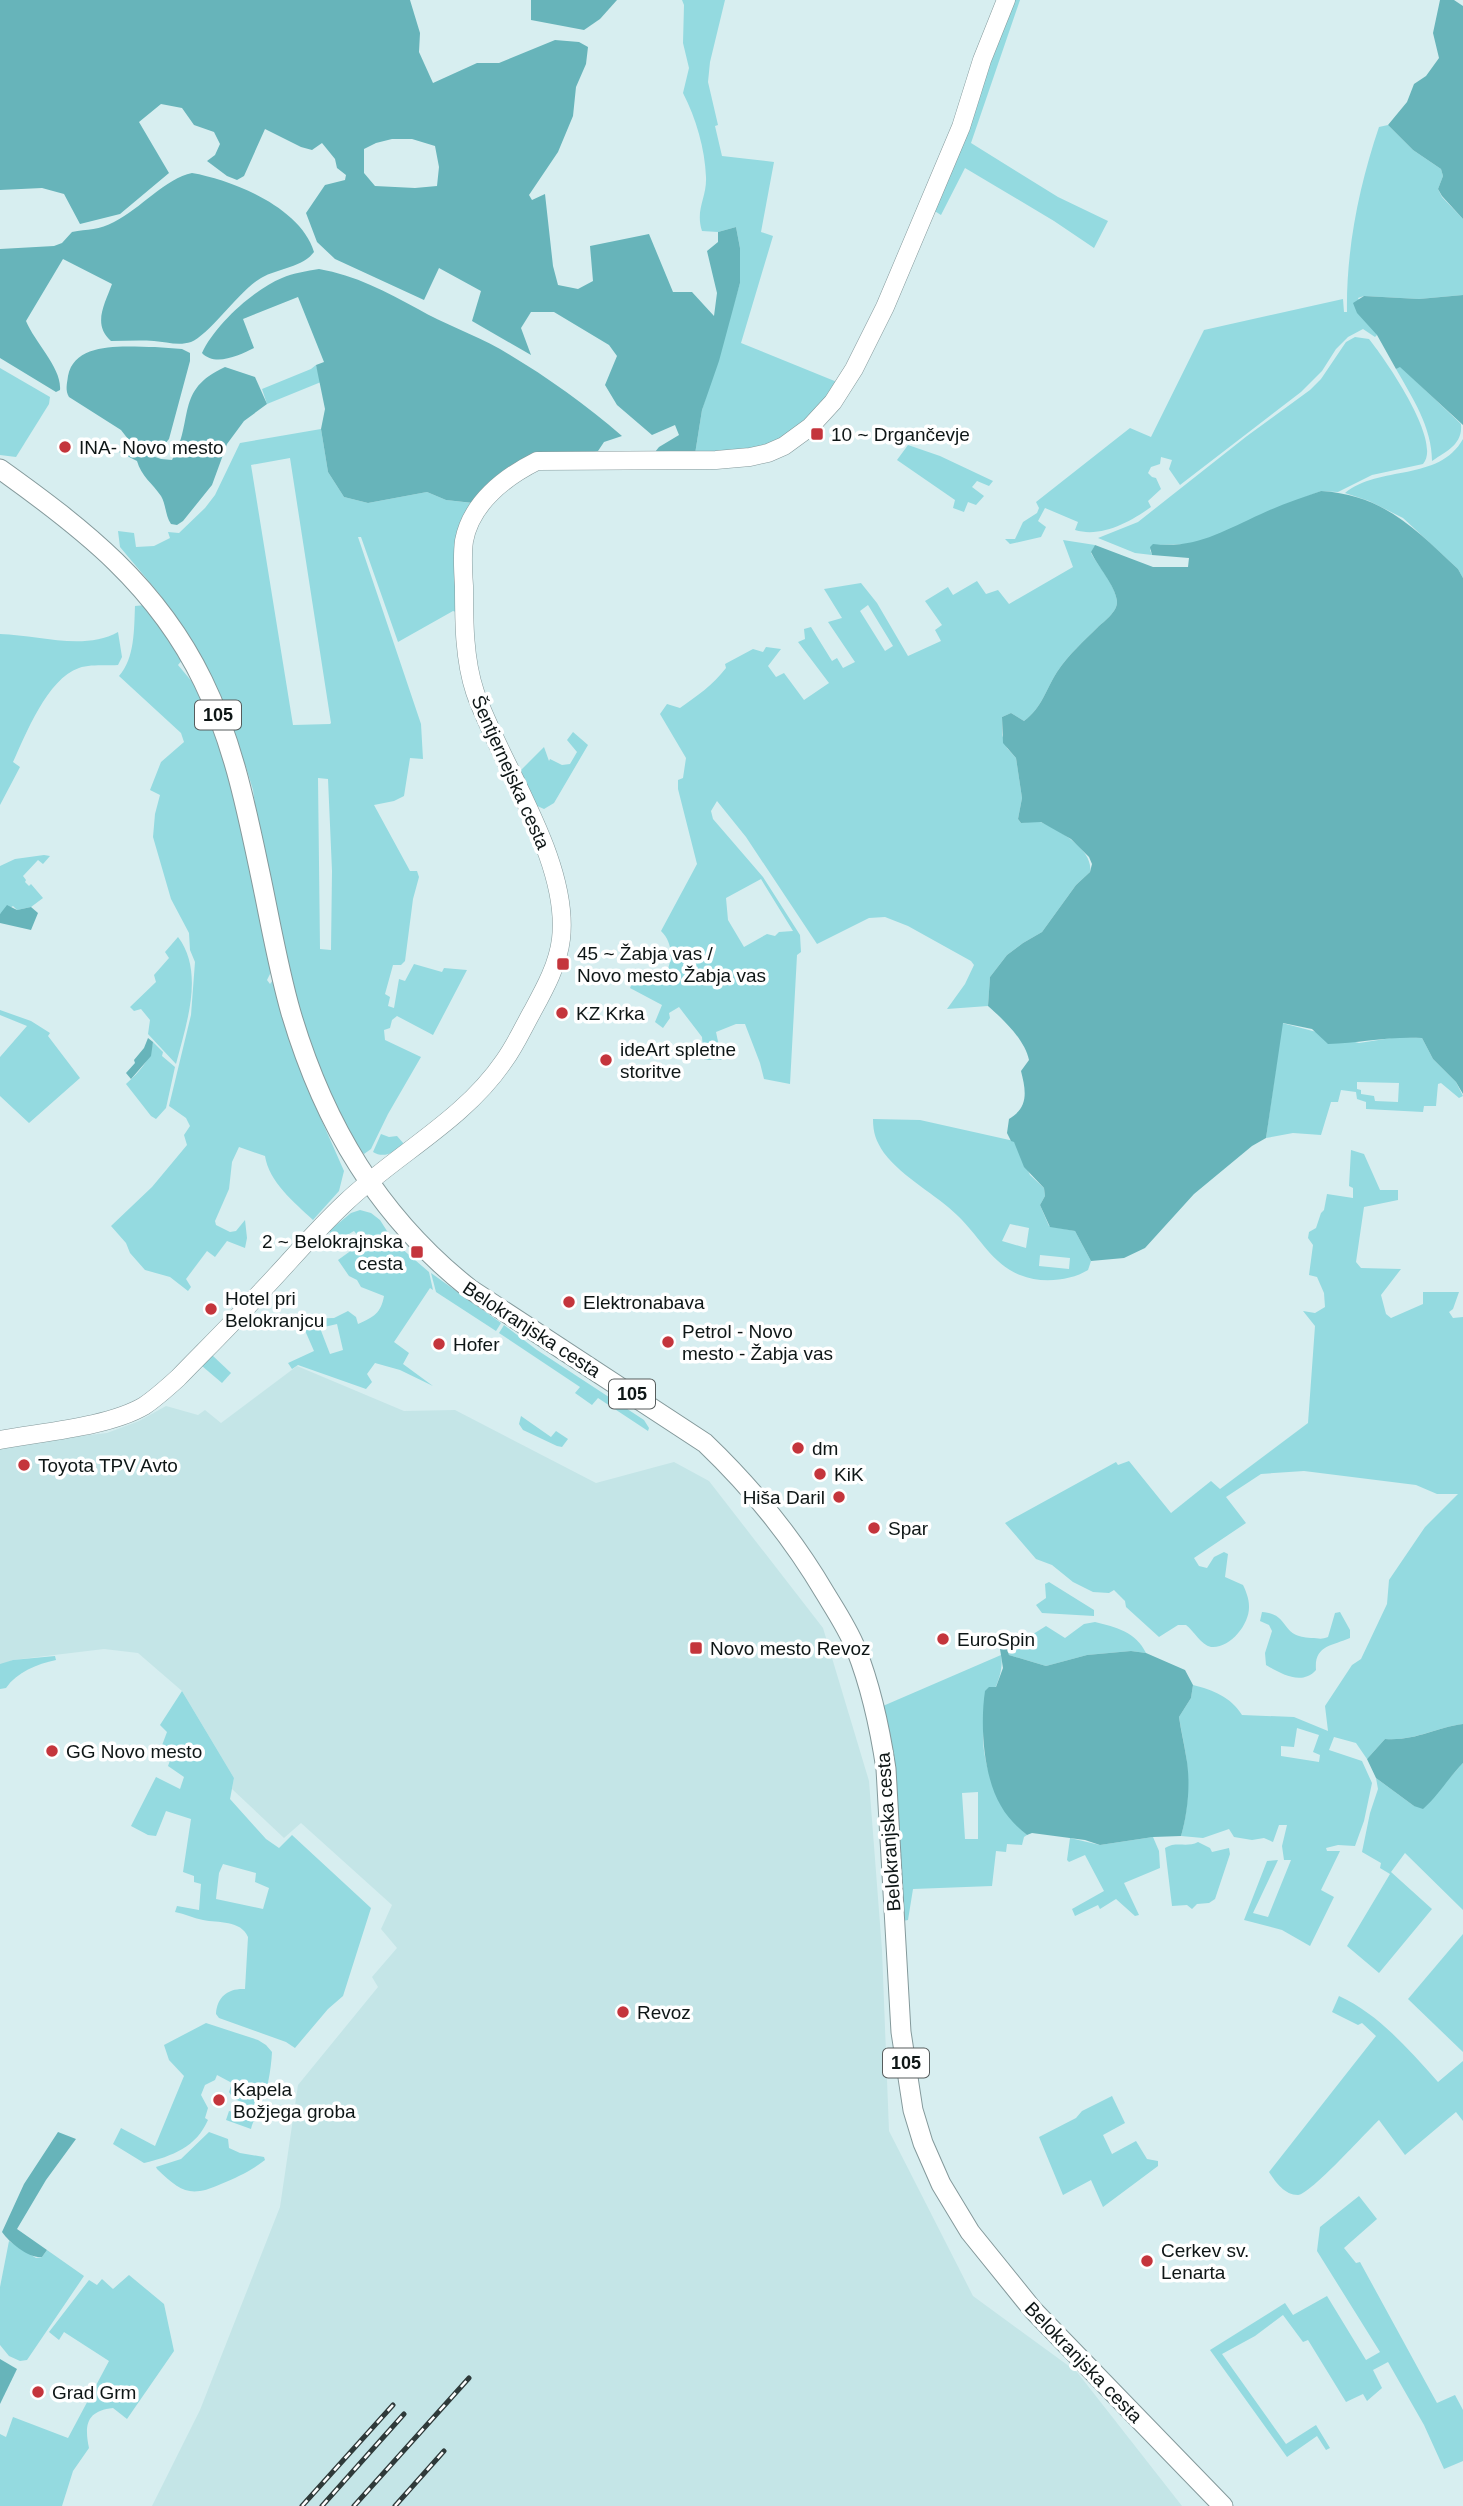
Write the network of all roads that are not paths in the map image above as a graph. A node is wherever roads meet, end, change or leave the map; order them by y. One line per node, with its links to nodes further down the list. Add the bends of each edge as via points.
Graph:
1 (1006, 0): 3 (main road, Šentjernejska cesta, via 956,139 885,307 854,369 810,427 768,453 716,460 537,461 495,489 473,517 464,540 463,563 465,634 474,690 553,870 561,905 561,942 544,990 505,1061 439,1128)
2 (0, 469): 3 (main road, 105, via 116,560 181,641 203,680 240,779 291,1013 331,1119)
3 (369, 1183): 4 (main road, Šentjernejska cesta, via 316,1231 152,1400 107,1420); 5 (main road, Belokranjska cesta / 105, via 398,1221 470,1289 705,1443 738,1474 808,1566 856,1648 882,1739 901,2032 923,2144 970,2232 1033,2310)
4 (0, 1440)
5 (1223, 2506)

